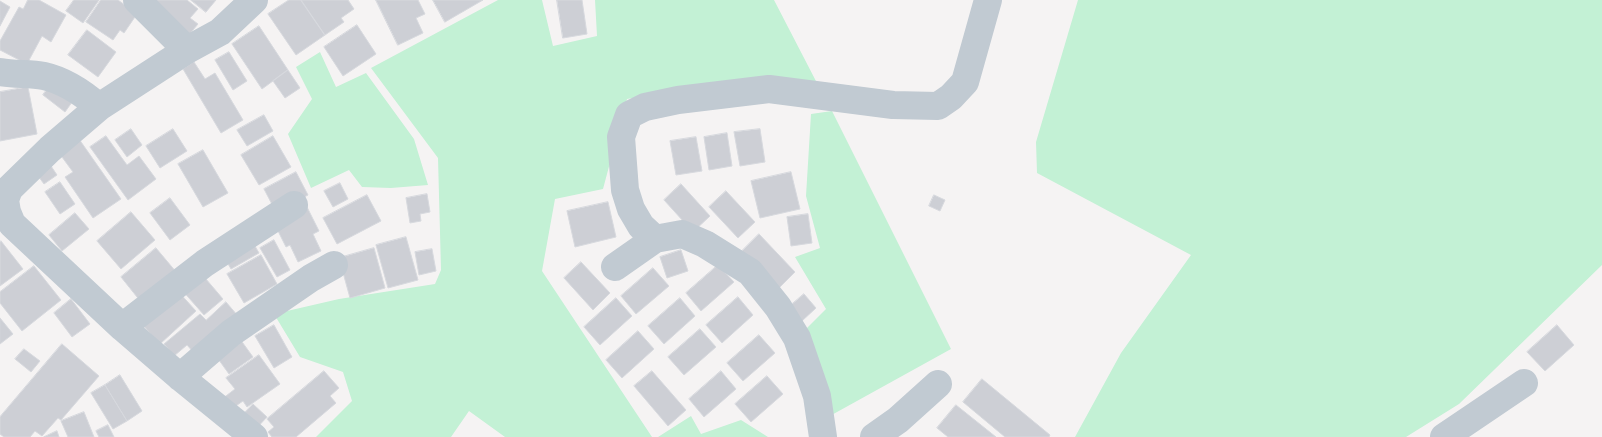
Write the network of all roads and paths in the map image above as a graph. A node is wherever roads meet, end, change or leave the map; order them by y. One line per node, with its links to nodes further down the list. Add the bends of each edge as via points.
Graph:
1 (137, 0): 4 (street)
2 (254, 0): 4 (street, via 220,32)
3 (988, 0): 8 (street, via 965,82 938,106 893,105 769,89 678,100 646,107 629,115 621,137 625,190 641,226)
4 (187, 50): 6 (street)
5 (0, 72): 6 (street, via 43,76 66,84)
6 (99, 107): 11 (street, via 8,189 5,200 12,224)
7 (294, 205): 11 (street, via 205,262)
8 (655, 239): 10 (street); 16 (street, via 682,234 750,272 778,307 797,338 818,396)
9 (334, 265): 12 (street, via 231,333)
10 (615, 267)
11 (122, 327): 12 (street)
12 (180, 377): 15 (street)
13 (1524, 383): 18 (street)
14 (938, 384): 17 (street)
15 (254, 437)
16 (823, 437)
17 (874, 437)
18 (1444, 437)

